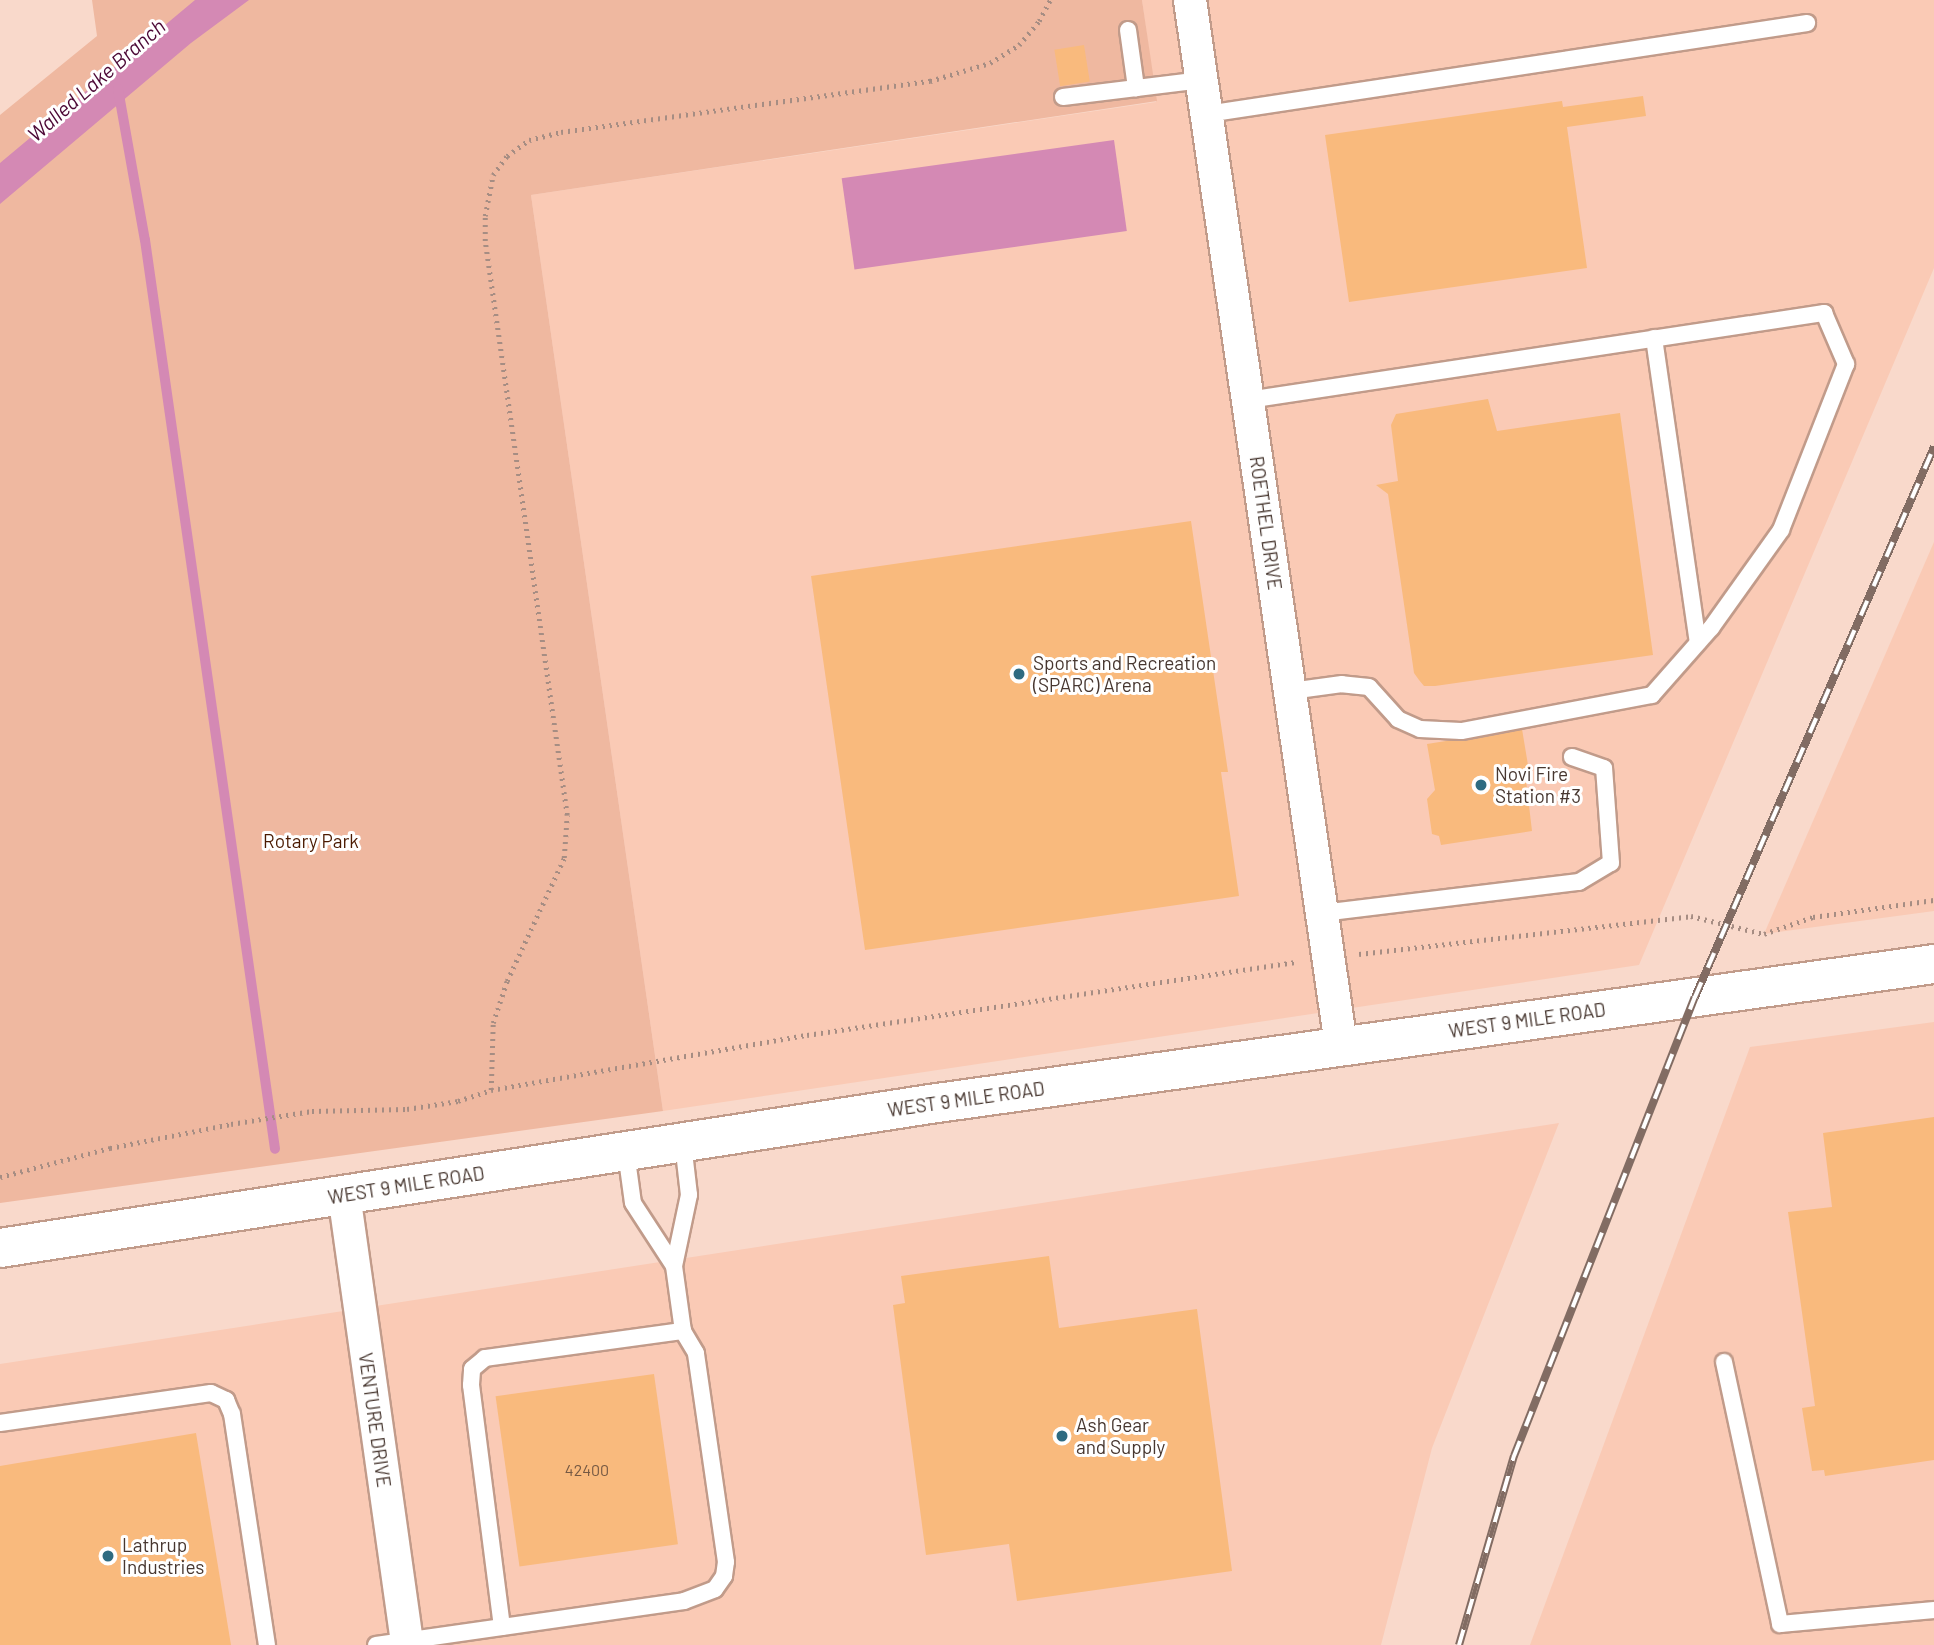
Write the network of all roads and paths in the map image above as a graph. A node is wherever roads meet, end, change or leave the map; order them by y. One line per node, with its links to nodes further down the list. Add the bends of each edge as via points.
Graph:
1 (1050, 0): 19 (path, via 1019,45 990,63 930,81 561,132 529,140 507,156 493,175 485,241 567,815 564,858 507,981 493,1023)
2 (1190, 0): 5 (street, ROETHEL DRIVE)
3 (1807, 23): 8 (lane)
4 (1128, 30): 6 (lane)
5 (1202, 80): 6 (lane); 8 (street, ROETHEL DRIVE)
6 (1136, 88): 7 (lane)
7 (1063, 97)
8 (1207, 114): 10 (street, ROETHEL DRIVE)
9 (1654, 338): 10 (lane); 11 (lane); 11 (lane, via 1824,313 1846,364 1781,530)
10 (1248, 400): 12 (street, ROETHEL DRIVE)
11 (1698, 642): 12 (lane, via 1652,695 1461,731 1420,729 1398,719 1369,687 1342,684)
12 (1290, 691): 15 (street, ROETHEL DRIVE)
13 (1573, 758): 15 (lane, via 1604,768 1611,863 1579,882)
14 (1934, 900): 16 (path, via 1813,918 1764,934 1691,916)
15 (1322, 914): 16 (street, ROETHEL DRIVE)
16 (1328, 958): 18 (street, ROETHEL DRIVE); 19 (path, via 829,1032)
17 (1934, 964): 18 (street, WEST 9 MILE ROAD)
18 (1341, 1045): 20 (street, WEST 9 MILE ROAD)
19 (491, 1090): 22 (path, via 407,1109 312,1111 231,1124)
20 (682, 1142): 21 (street, WEST 9 MILE ROAD); 25 (lane, via 689,1195)
21 (625, 1151): 23 (street, WEST 9 MILE ROAD); 25 (lane, via 633,1203)
22 (0, 1177)
23 (344, 1195): 24 (street, WEST 9 MILE ROAD); 31 (street, VENTURE DRIVE)
24 (0, 1248)
25 (674, 1266): 26 (lane)
26 (683, 1331): 30 (lane, via 485,1359 472,1368); 30 (lane, via 696,1353 726,1562 724,1576 715,1589 690,1600)
27 (1724, 1362): 29 (lane, via 1780,1624)
28 (0, 1423): 32 (lane, via 211,1393 226,1400 232,1413)
29 (1934, 1610)
30 (502, 1627): 31 (lane)
31 (396, 1644)
32 (267, 1645)

